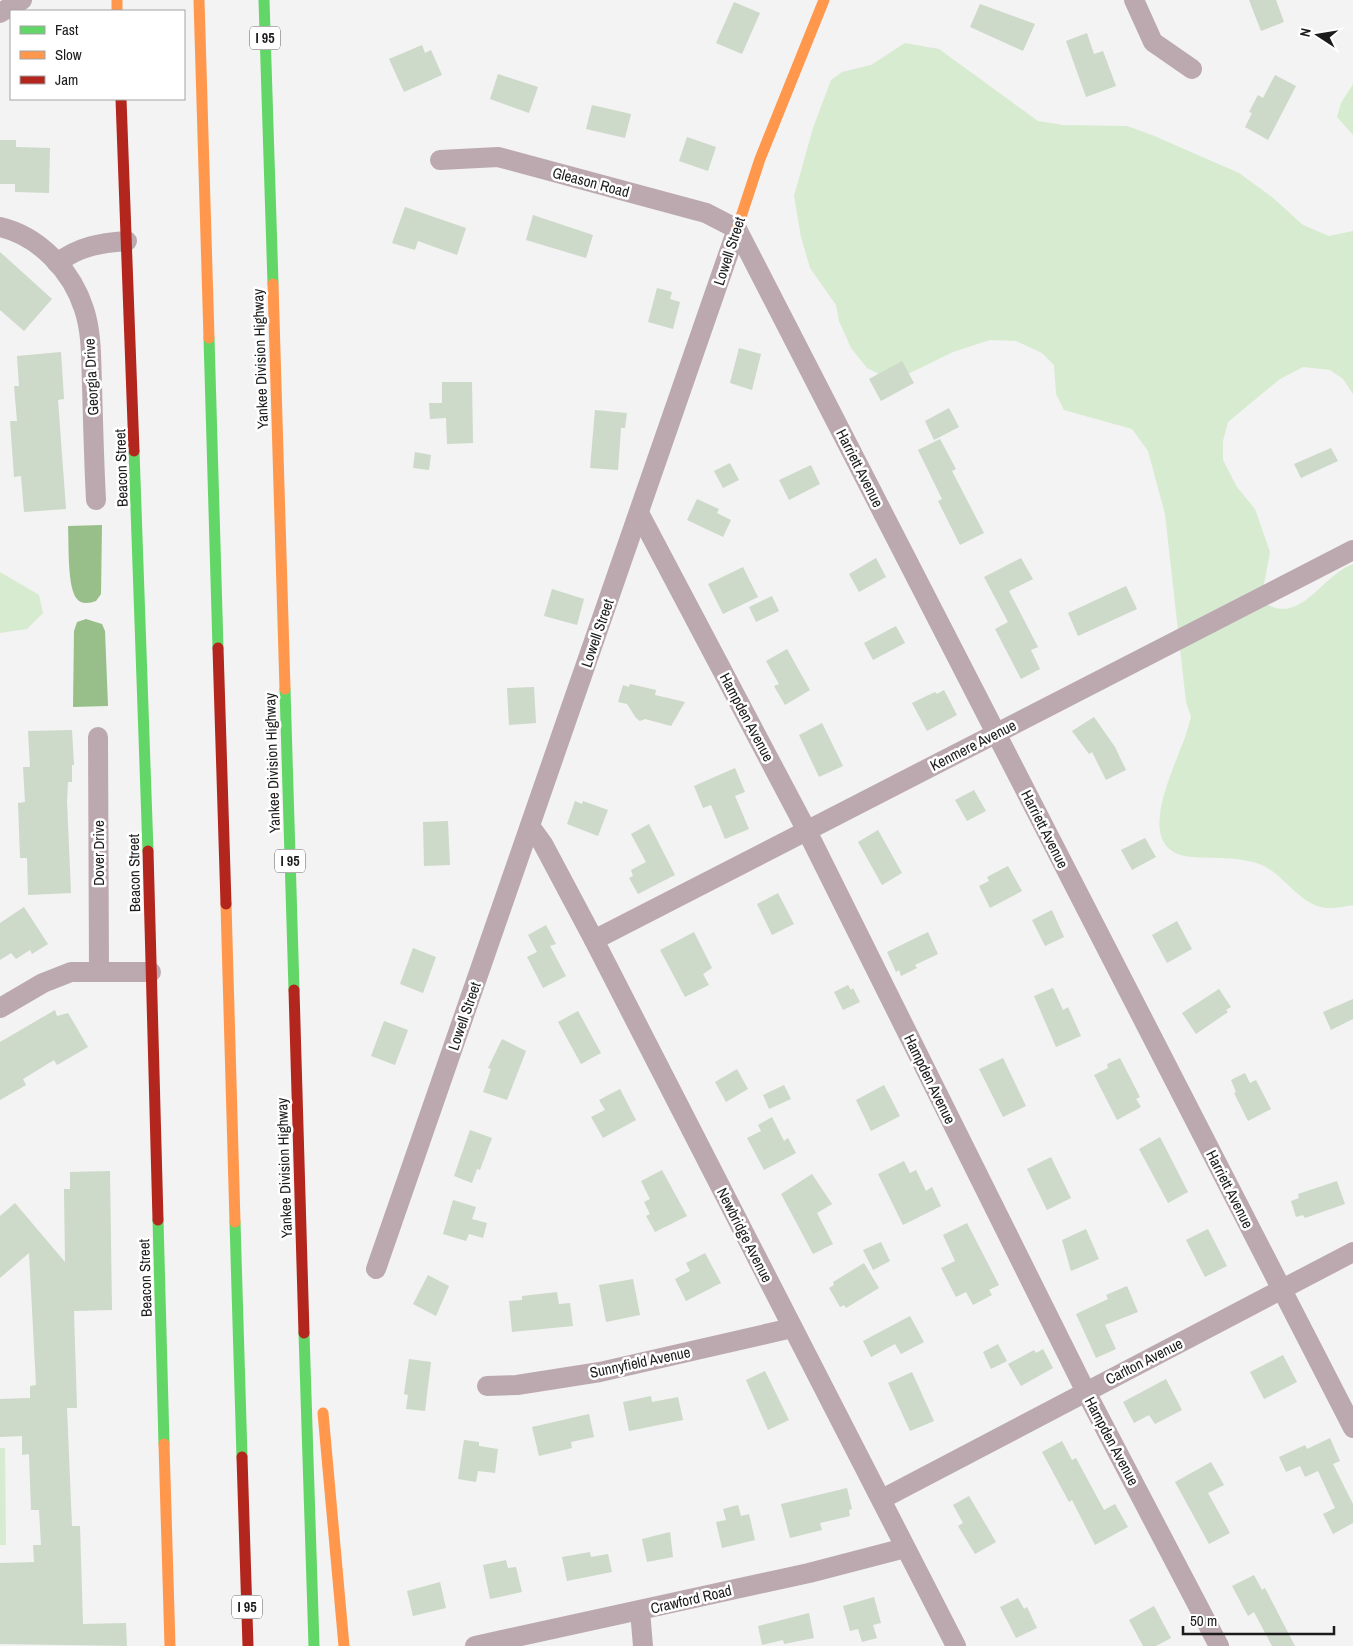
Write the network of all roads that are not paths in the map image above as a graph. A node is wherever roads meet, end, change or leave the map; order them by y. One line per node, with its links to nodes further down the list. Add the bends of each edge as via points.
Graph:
1 (22, 0): 6 (street)
2 (199, 0): 37 (main road, I 95)
3 (264, 0): 25 (main road, Yankee Division Highway / I 95)
4 (824, 0): 11 (main road, Lowell Street, via 760,159)
5 (1134, 0): 7 (street, via 1153,42)
6 (0, 13)
7 (1192, 69)
8 (121, 100): 12 (main road, Beacon Street)
9 (440, 160): 11 (street, Gleason Road, via 498,156 706,212)
10 (0, 227): 13 (street, Georgia Drive, via 26,237)
11 (738, 229): 15 (street, Lowell Street); 17 (street, Harriett Avenue)
12 (127, 241): 13 (street, via 84,247); 23 (main road, Beacon Street)
13 (57, 263): 14 (street, Georgia Drive, via 77,291 88,326)
14 (96, 500)
15 (639, 513): 19 (street, Lowell Street); 20 (street, Hampden Avenue)
16 (1353, 550): 17 (street, Kenmere Avenue)
17 (996, 733): 20 (street, Kenmere Avenue); 28 (street, Harriett Avenue)
18 (98, 737): 22 (street, Dover Drive)
19 (530, 826): 21 (street, Newbridge Avenue, via 543,844); 27 (street, Lowell Street)
20 (807, 831): 21 (street, Kenmere Avenue); 32 (street, Hampden Avenue)
21 (594, 940): 29 (street, Newbridge Avenue)
22 (99, 970): 23 (street); 24 (street, via 59,976)
23 (151, 972): 39 (main road, Beacon Street)
24 (0, 1008)
25 (298, 1159): 30 (main road); 42 (main road, Yankee Division Highway / I 95)
26 (1353, 1252): 28 (street, Carlton Avenue)
27 (376, 1270)
28 (1282, 1290): 32 (street, Carlton Avenue); 34 (street, Harriett Avenue)
29 (792, 1328): 31 (street, Sunnyfield Avenue, via 600,1372 517,1385); 35 (street, Newbridge Avenue)
30 (317, 1347)
31 (487, 1386)
32 (1086, 1392): 35 (street, Carlton Avenue); 47 (street, Hampden Avenue)
33 (321, 1396): 43 (main road)
34 (1353, 1428)
35 (882, 1499): 36 (street, Newbridge Avenue)
36 (905, 1548): 38 (street, Crawford Road); 46 (street, Newbridge Avenue)
37 (246, 1567): 40 (main road); 41 (main road, I 95)
38 (640, 1610): 44 (street, Crawford Road); 45 (street)
39 (170, 1646)
40 (240, 1646)
41 (248, 1646)
42 (314, 1646)
43 (344, 1646)
44 (475, 1646)
45 (643, 1646)
46 (956, 1646)
47 (1219, 1646)

